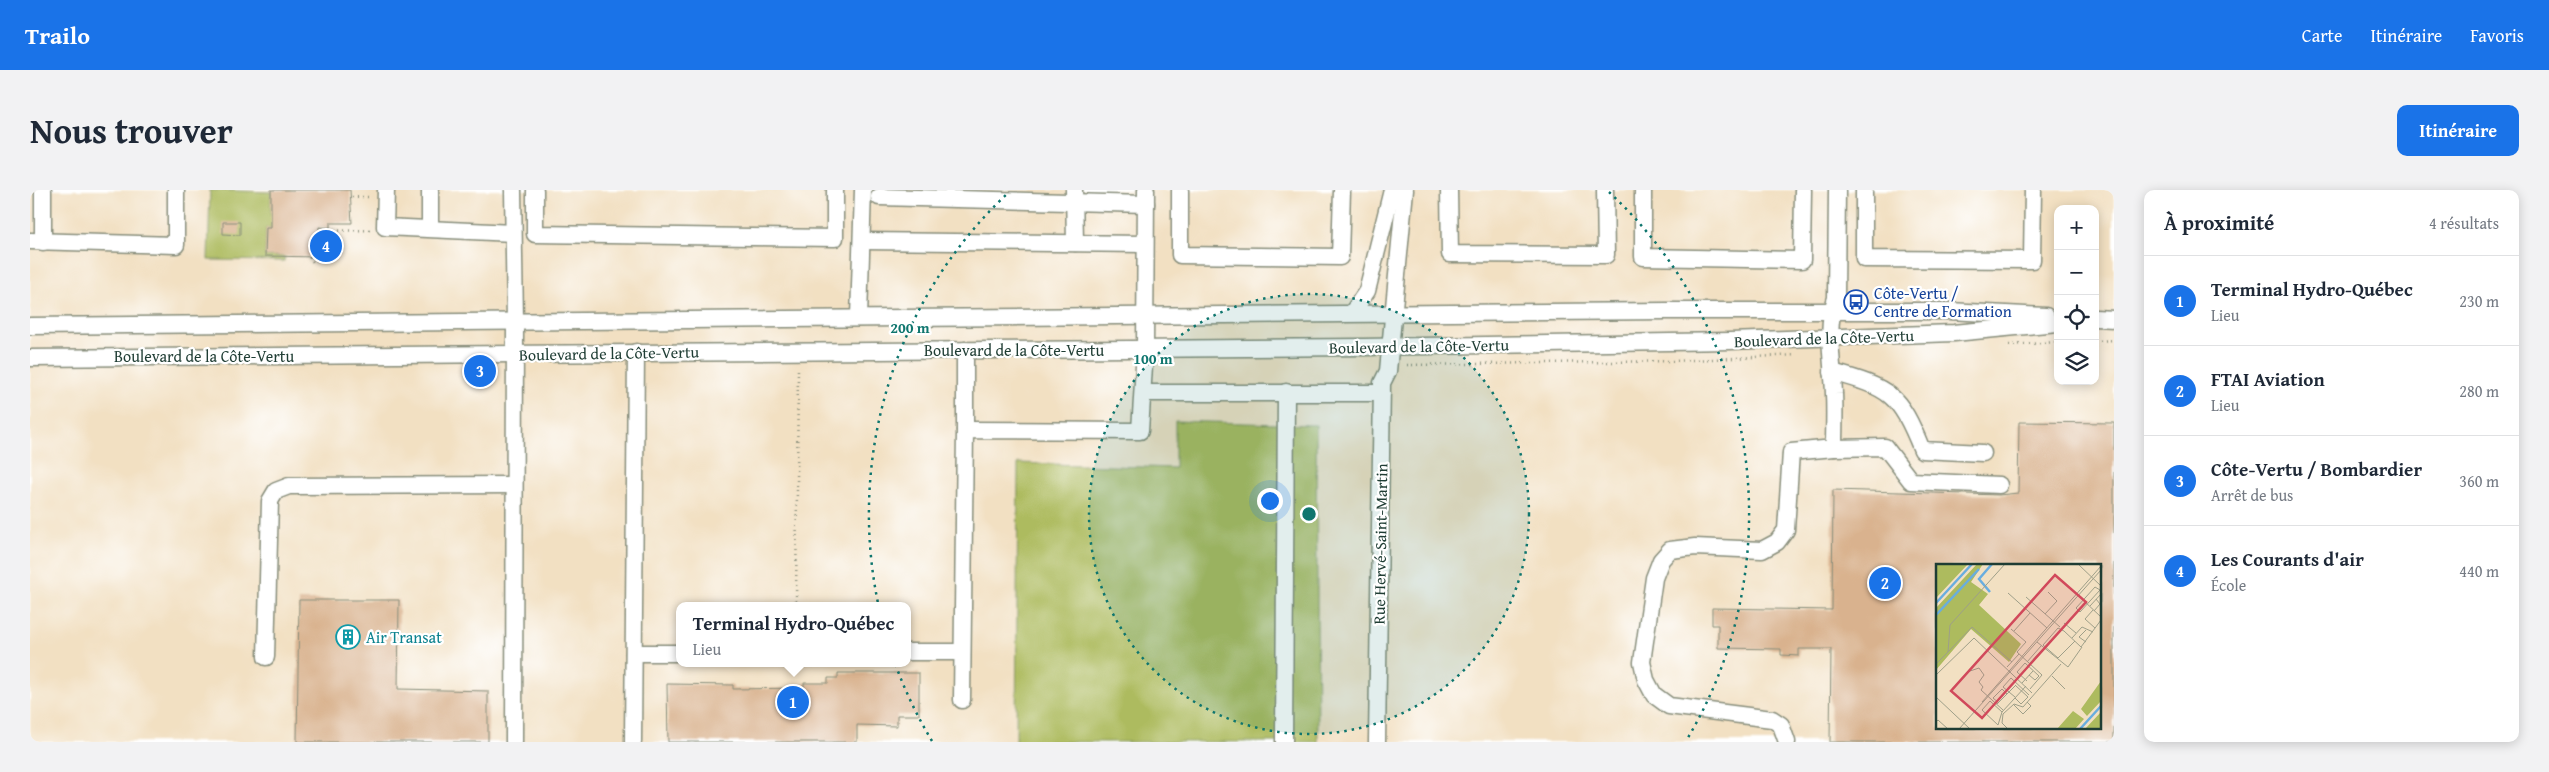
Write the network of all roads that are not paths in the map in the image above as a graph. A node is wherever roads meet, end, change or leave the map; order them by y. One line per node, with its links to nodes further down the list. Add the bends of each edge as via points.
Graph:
1 (43, 190): 26 (street)
2 (176, 190): 26 (street, via 176,245)
3 (386, 190): 24 (street, via 385,227)
4 (430, 190): 24 (street)
5 (513, 190): 25 (street)
6 (535, 190): 7 (street, via 535,234 835,238)
7 (835, 190)
8 (863, 190): 27 (street)
9 (1180, 190): 10 (street, via 1180,255 1332,257 1340,257)
10 (1342, 190)
11 (1392, 190): 30 (street, via 1367,291)
12 (1405, 190): 31 (street, Rue Hervé-Saint-Martin)
13 (1449, 190): 14 (street, via 1450,254 1606,256)
14 (1605, 190)
15 (1644, 190): 16 (street, via 1643,257 1802,260)
16 (1802, 190)
17 (1827, 190): 32 (street, via 1826,297)
18 (1837, 190): 32 (street, via 1836,298)
19 (1864, 190): 20 (street, via 1864,259 2032,260)
20 (2033, 190)
21 (1074, 196): 22 (street); 23 (street); 28 (street)
22 (879, 197)
23 (1146, 197): 29 (street)
24 (430, 228): 25 (street)
25 (514, 233): 36 (street)
26 (36, 241)
27 (863, 241): 28 (street); 35 (street)
28 (1074, 242): 29 (street)
29 (1145, 244): 33 (street)
30 (1352, 313): 31 (street, Boulevard de la Côte-Vertu); 33 (street, Boulevard de la Côte-Vertu)
31 (1394, 313): 32 (street, Boulevard de la Côte-Vertu, via 1667,310); 40 (street, Rue Hervé-Saint-Martin)
32 (1831, 313): 34 (street, Boulevard de la Côte-Vertu, via 1949,311); 39 (street)
33 (1144, 315): 35 (street, Boulevard de la Côte-Vertu); 41 (street)
34 (2054, 316)
35 (859, 318): 36 (street, Boulevard de la Côte-Vertu)
36 (515, 321): 38 (street, Boulevard de la Côte-Vertu); 44 (street)
37 (2054, 323): 39 (street, Boulevard de la Côte-Vertu, via 1954,333)
38 (30, 326)
39 (1830, 338): 40 (street, Boulevard de la Côte-Vertu); 46 (street)
40 (1389, 347): 41 (street, Boulevard de la Côte-Vertu); 49 (street, Rue Hervé-Saint-Martin, via 1388,371 1382,382)
41 (1145, 349): 42 (street, Boulevard de la Côte-Vertu); 48 (street)
42 (965, 350): 43 (street, Boulevard de la Côte-Vertu); 50 (street)
43 (636, 352): 44 (street, Boulevard de la Côte-Vertu); 57 (street)
44 (514, 354): 45 (street, Boulevard de la Côte-Vertu); 53 (street)
45 (30, 358)
46 (1832, 372): 51 (street); 52 (street, via 1874,384 1890,393 1901,406 1922,450)
47 (1286, 392): 48 (street); 49 (street); 63 (street)
48 (1143, 393): 50 (street, via 1140,431)
49 (1382, 393): 64 (street, Rue Hervé-Saint-Martin)
50 (964, 430): 56 (street)
51 (1834, 448): 54 (street, via 1885,447 1911,481); 65 (street, via 1791,452 1786,530 1777,542 1762,550 1695,547 1670,550 1661,560 1654,578 1642,662 1654,695 1669,706 1772,719 1781,725)
52 (1983, 453)
53 (514, 485): 59 (street, via 289,486 276,491 270,501); 61 (street)
54 (1999, 485)
55 (911, 652): 56 (street)
56 (962, 652): 60 (street)
57 (634, 653): 58 (street); 62 (street)
58 (676, 653)
59 (266, 657)
60 (962, 700)
61 (514, 742)
62 (633, 742)
63 (1284, 742)
64 (1378, 742)
65 (1787, 742)

